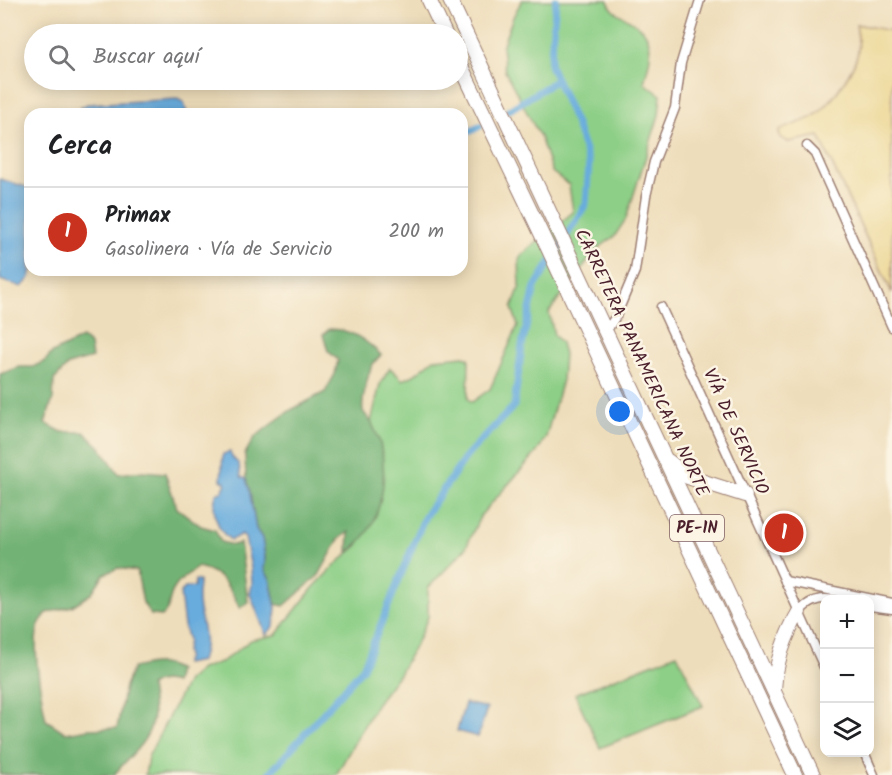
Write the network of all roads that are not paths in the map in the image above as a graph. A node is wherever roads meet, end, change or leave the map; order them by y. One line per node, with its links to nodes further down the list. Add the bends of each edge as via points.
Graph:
1 (429, 0): 4 (highway)
2 (450, 0): 5 (highway, CARRETERA PANAMERICANA NORTE / PE-1N)
3 (700, 0): 14 (street, via 681,63 675,108 654,162 635,272)
4 (440, 24)
5 (461, 24)
6 (468, 39): 8 (highway, CARRETERA PANAMERICANA NORTE / PE-1N)
7 (468, 64): 8 (highway)
8 (481, 67): 14 (highway, CARRETERA PANAMERICANA NORTE / PE-1N)
9 (468, 83): 26 (highway, CARRETERA PANAMERICANA NORTE / PE-1N)
10 (807, 146): 12 (street, via 815,154)
11 (661, 308): 16 (street, VÍA DE SERVICIO)
12 (889, 311): 13 (street)
13 (892, 327)
14 (605, 333): 15 (highway, CARRETERA PANAMERICANA NORTE / PE-1N)
15 (664, 457): 16 (highway, via 688,477); 24 (highway, CARRETERA PANAMERICANA NORTE / PE-1N)
16 (745, 495): 17 (street, VÍA DE SERVICIO)
17 (785, 581): 19 (street); 22 (street, VÍA DE SERVICIO)
18 (820, 599): 22 (street)
19 (892, 603)
20 (874, 607): 21 (street)
21 (892, 609)
22 (799, 612): 23 (street, VÍA DE SERVICIO); 24 (highway, via 782,646)
23 (820, 657)
24 (773, 691): 27 (highway, CARRETERA PANAMERICANA NORTE / PE-1N)
25 (866, 757): 28 (street)
26 (795, 775)
27 (813, 775)
28 (874, 775)

